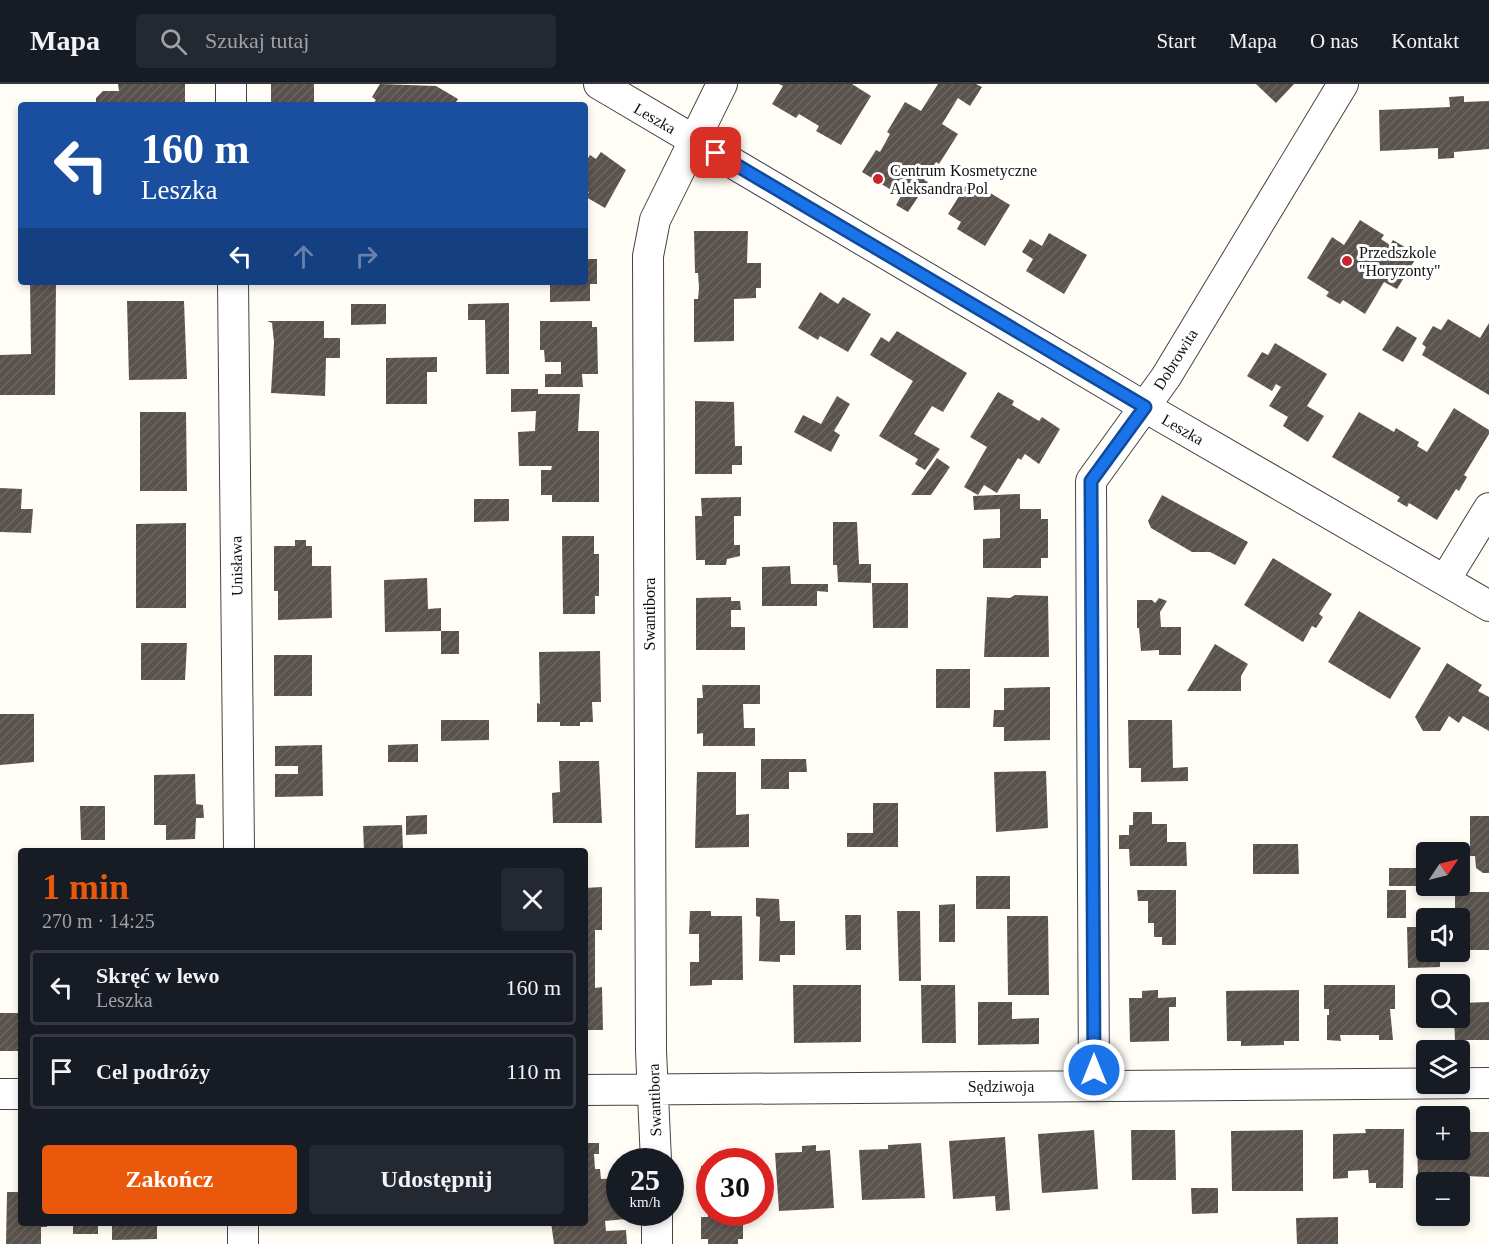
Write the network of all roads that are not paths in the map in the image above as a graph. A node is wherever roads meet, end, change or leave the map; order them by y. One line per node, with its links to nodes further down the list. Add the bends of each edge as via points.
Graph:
1 (231, 84): 5 (street)
2 (598, 84): 6 (street, Leszka)
3 (722, 84): 6 (street, Swantibora)
4 (1342, 84): 8 (street, Dobrowita)
5 (231, 102)
6 (696, 141): 8 (street, Leszka); 16 (street, Swantibora, via 656,220 648,256 651,1051)
7 (233, 285): 12 (street, Unisława)
8 (1145, 407): 10 (street, Leszka); 14 (street, Dobrowita, via 1091,481)
9 (1489, 508): 10 (street)
10 (1445, 580): 11 (street, Leszka)
11 (1489, 606)
12 (239, 848)
13 (1489, 1083): 14 (street, Sędziwoja)
14 (1094, 1086): 16 (street, Sędziwoja)
15 (588, 1089): 16 (street, Sędziwoja)
16 (655, 1091): 19 (street, Swantibora)
17 (0, 1094): 18 (street)
18 (18, 1094)
19 (656, 1148)
20 (243, 1226): 22 (street)
21 (657, 1226): 23 (street)
22 (243, 1244)
23 (657, 1244)

